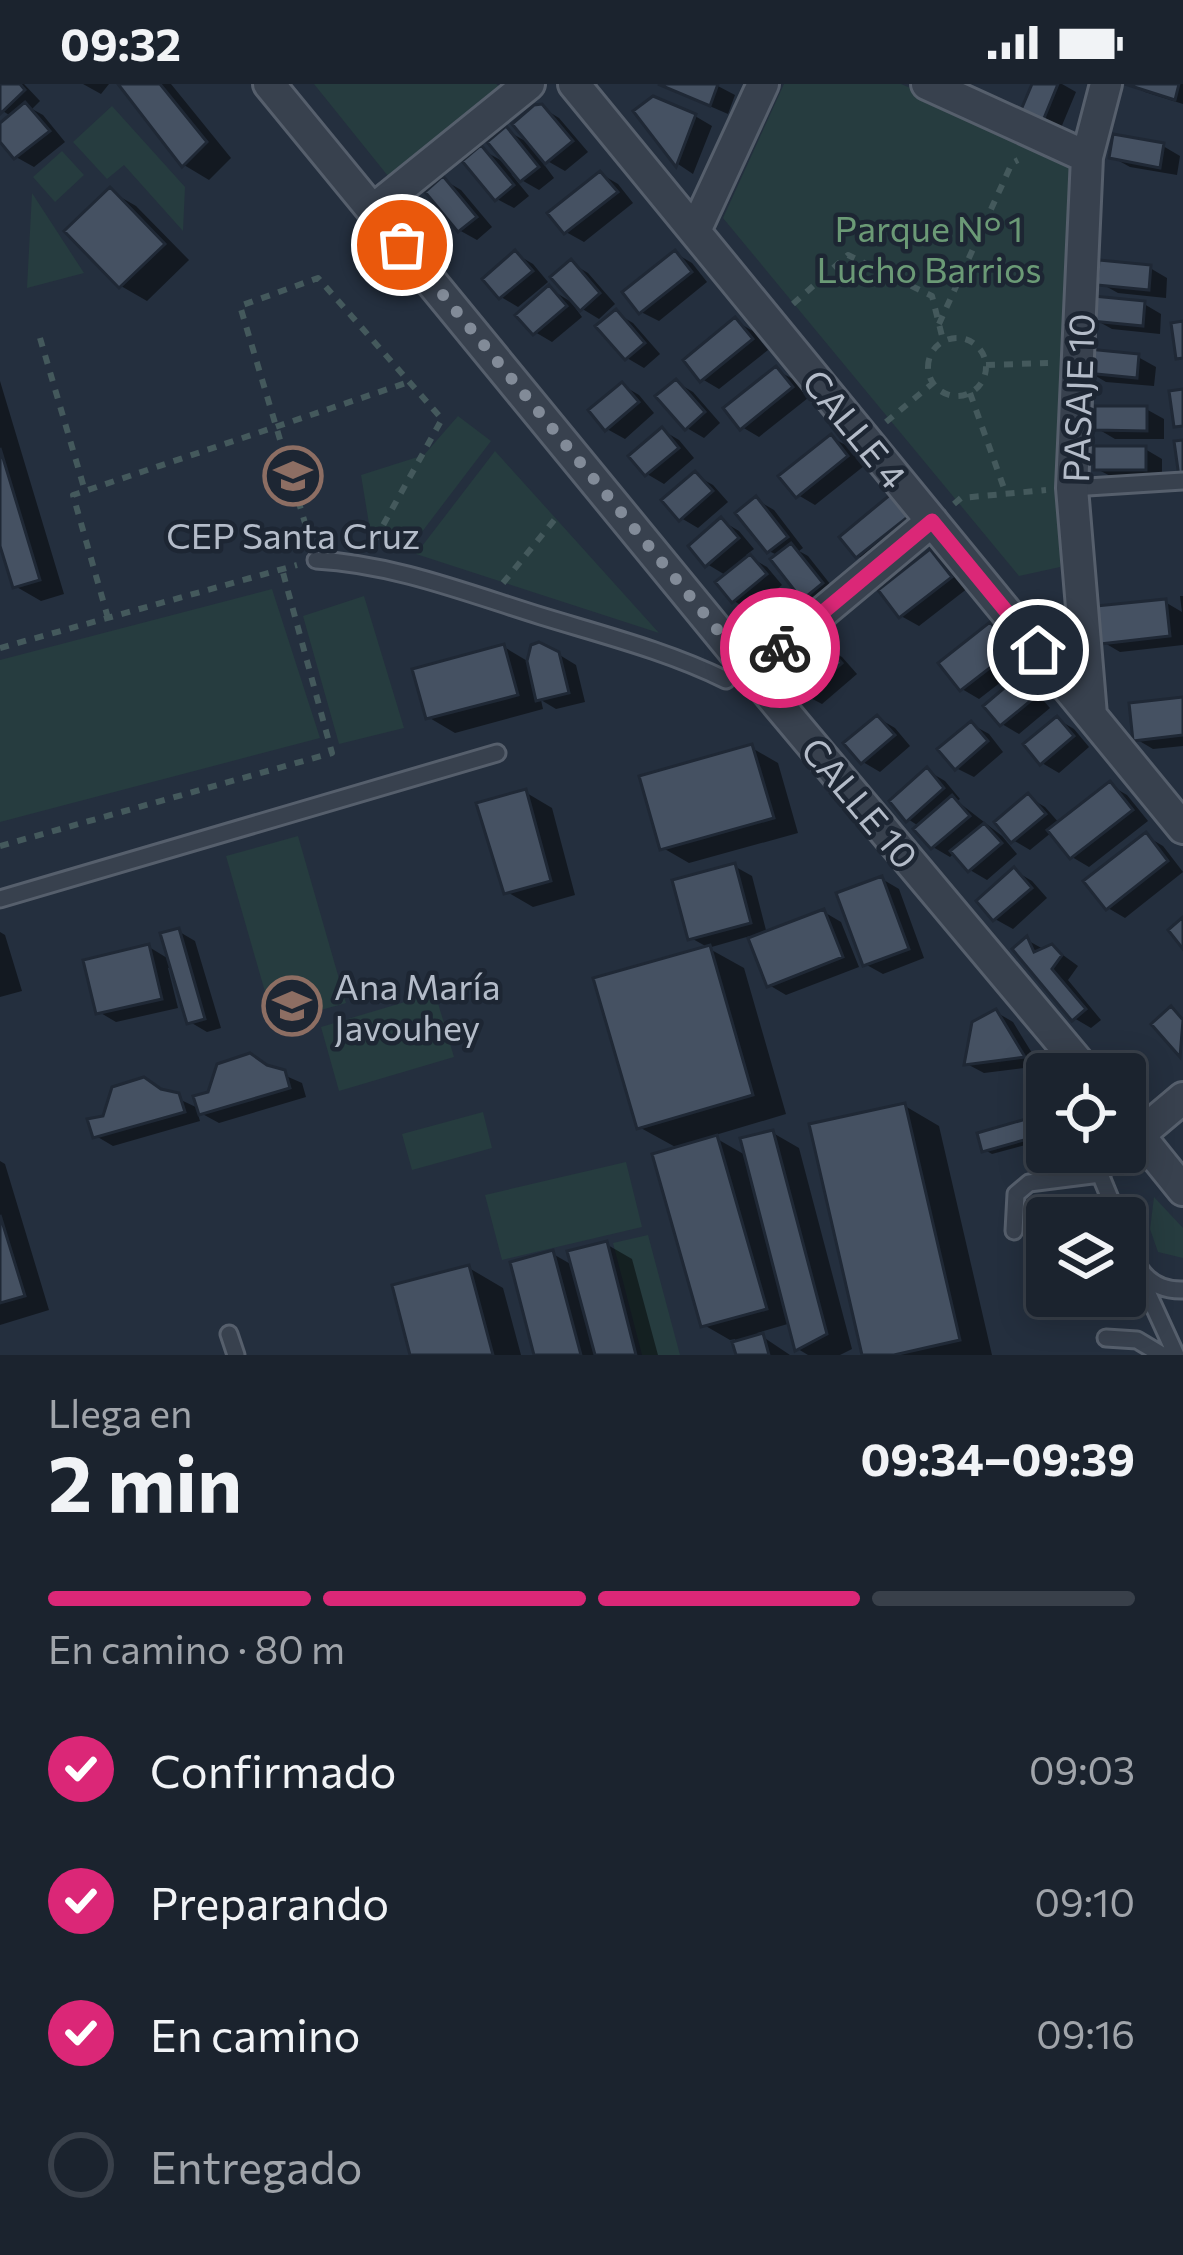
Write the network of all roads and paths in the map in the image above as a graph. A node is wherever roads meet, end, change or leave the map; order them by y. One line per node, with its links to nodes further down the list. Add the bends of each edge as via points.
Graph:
1 (269, 84): 9 (street, CALLE 10)
2 (574, 84): 10 (street, CALLE 4)
3 (763, 84): 10 (street)
4 (927, 84): 8 (street)
5 (1106, 84): 8 (street, PASAJE 10)
6 (516, 87): 9 (street)
7 (1025, 156): 12 (path, via 1012,163)
8 (1087, 157): 15 (street, PASAJE 10)
9 (373, 210): 34 (street, CALLE 10)
10 (695, 231): 11 (street, CALLE 4)
11 (770, 323): 12 (path, via 848,256 932,296); 21 (street, CALLE 4)
12 (939, 324): 14 (path)
13 (40, 338): 24 (path)
14 (943, 340): 16 (path, via 972,342); 18 (path, via 930,354)
15 (1077, 362): 16 (path); 23 (street, PASAJE 10)
16 (986, 365): 19 (path)
17 (410, 382): 20 (path); 20 (path, via 318,278 240,306); 29 (path, via 442,419)
18 (933, 383): 19 (path, via 954,396); 21 (path)
19 (970, 393): 25 (path)
20 (277, 429): 24 (path); 28 (path)
21 (865, 440): 27 (street, CALLE 4)
22 (1183, 481): 23 (lane)
23 (1072, 488): 25 (path); 35 (street, PASAJE 10)
24 (85, 491): 32 (path, via 74,495)
25 (1005, 492): 27 (path, via 961,498)
26 (556, 518): 31 (path)
27 (932, 521): 34 (street); 35 (street, CALLE 4)
28 (316, 560): 29 (lane); 30 (path)
29 (362, 562): 31 (lane)
30 (283, 569): 32 (path); 38 (path, via 332,754)
31 (489, 599): 34 (lane)
32 (108, 618): 33 (path)
33 (0, 648)
34 (739, 676): 40 (street, CALLE 10)
35 (1090, 715): 37 (street, CALLE 4)
36 (497, 753): 39 (lane)
37 (1183, 828)
38 (0, 845)
39 (0, 899)
40 (1070, 1053)
41 (1183, 1098): 42 (street)
42 (1146, 1125)
43 (1146, 1155): 45 (street)
44 (1100, 1174): 46 (lane); 47 (lane, via 1029,1183 1016,1194)
45 (1183, 1190)
46 (1109, 1197)
47 (1014, 1232)
48 (1146, 1277): 50 (lane, via 1166,1291)
49 (1146, 1289): 55 (lane)
50 (1183, 1290)
51 (229, 1334): 53 (lane)
52 (1106, 1338): 54 (lane, via 1137,1340)
53 (236, 1355)
54 (1162, 1355)
55 (1176, 1355)

